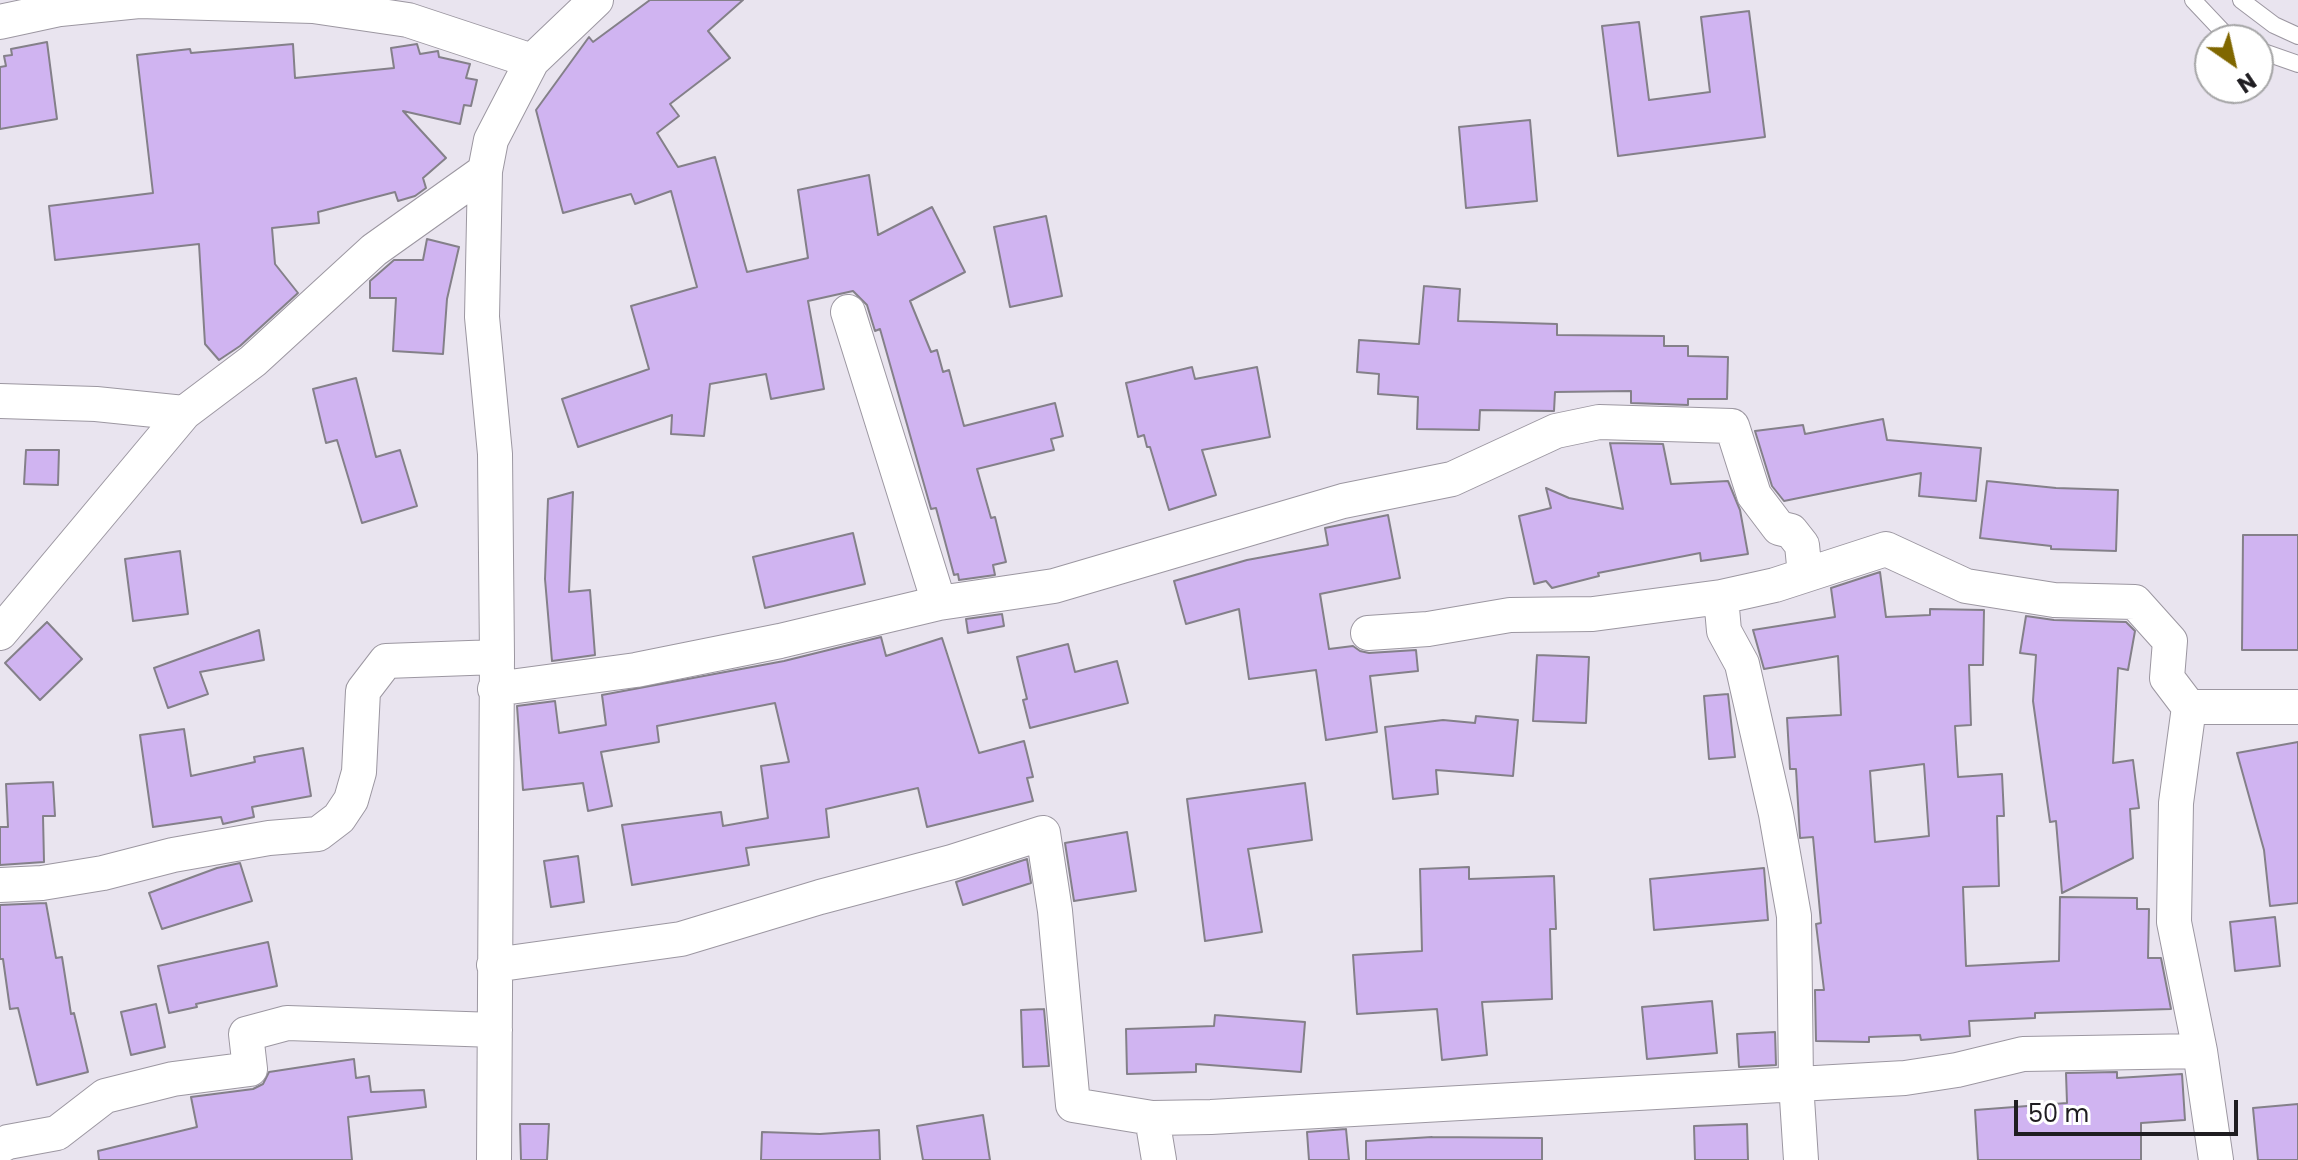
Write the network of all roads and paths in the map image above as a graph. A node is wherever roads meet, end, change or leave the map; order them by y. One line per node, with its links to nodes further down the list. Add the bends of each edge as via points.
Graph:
1 (596, 0): 8 (street)
2 (2193, 0): 5 (lane)
3 (2241, 0): 6 (lane)
4 (0, 22): 8 (street, via 139,1 313,6 408,20)
5 (2216, 24)
6 (2298, 36)
7 (2274, 56): 9 (lane)
8 (532, 61): 10 (street, via 491,140)
9 (2298, 64)
10 (485, 171): 13 (street, via 374,250 253,361); 19 (street, via 482,317 495,454)
11 (848, 312): 16 (street)
12 (0, 401): 13 (street)
13 (184, 413): 17 (street)
14 (1805, 575): 15 (street); 16 (street, via 1802,545 1791,531 1779,528 1754,495 1732,426 1599,422 1556,431 1452,479 1343,501 1054,586); 20 (street, via 1886,549 1966,586 2054,600 2135,602 2170,641 2167,678)
15 (1721, 597): 18 (street); 26 (street, via 1724,631 1742,664 1794,916)
16 (939, 603): 19 (street, via 636,670)
17 (0, 633)
18 (1368, 633)
19 (496, 673): 22 (street, via 386,661 363,691 359,772 351,800 318,834 173,855 42,883); 23 (street)
20 (2189, 707): 21 (street); 25 (street, via 2176,803 2174,922)
21 (2298, 707)
22 (0, 885)
23 (494, 965): 24 (street); 27 (street, via 681,939 1043,833 1073,1105)
24 (495, 1030): 28 (street, via 287,1023 246,1034 250,1069 173,1079 105,1096 57,1133); 29 (street)
25 (2200, 1051): 26 (street, via 2023,1054 1905,1078); 32 (street)
26 (1796, 1083): 27 (street); 31 (street)
27 (1152, 1118): 30 (street)
28 (0, 1146)
29 (494, 1160)
30 (1159, 1160)
31 (1801, 1160)
32 (2216, 1160)

